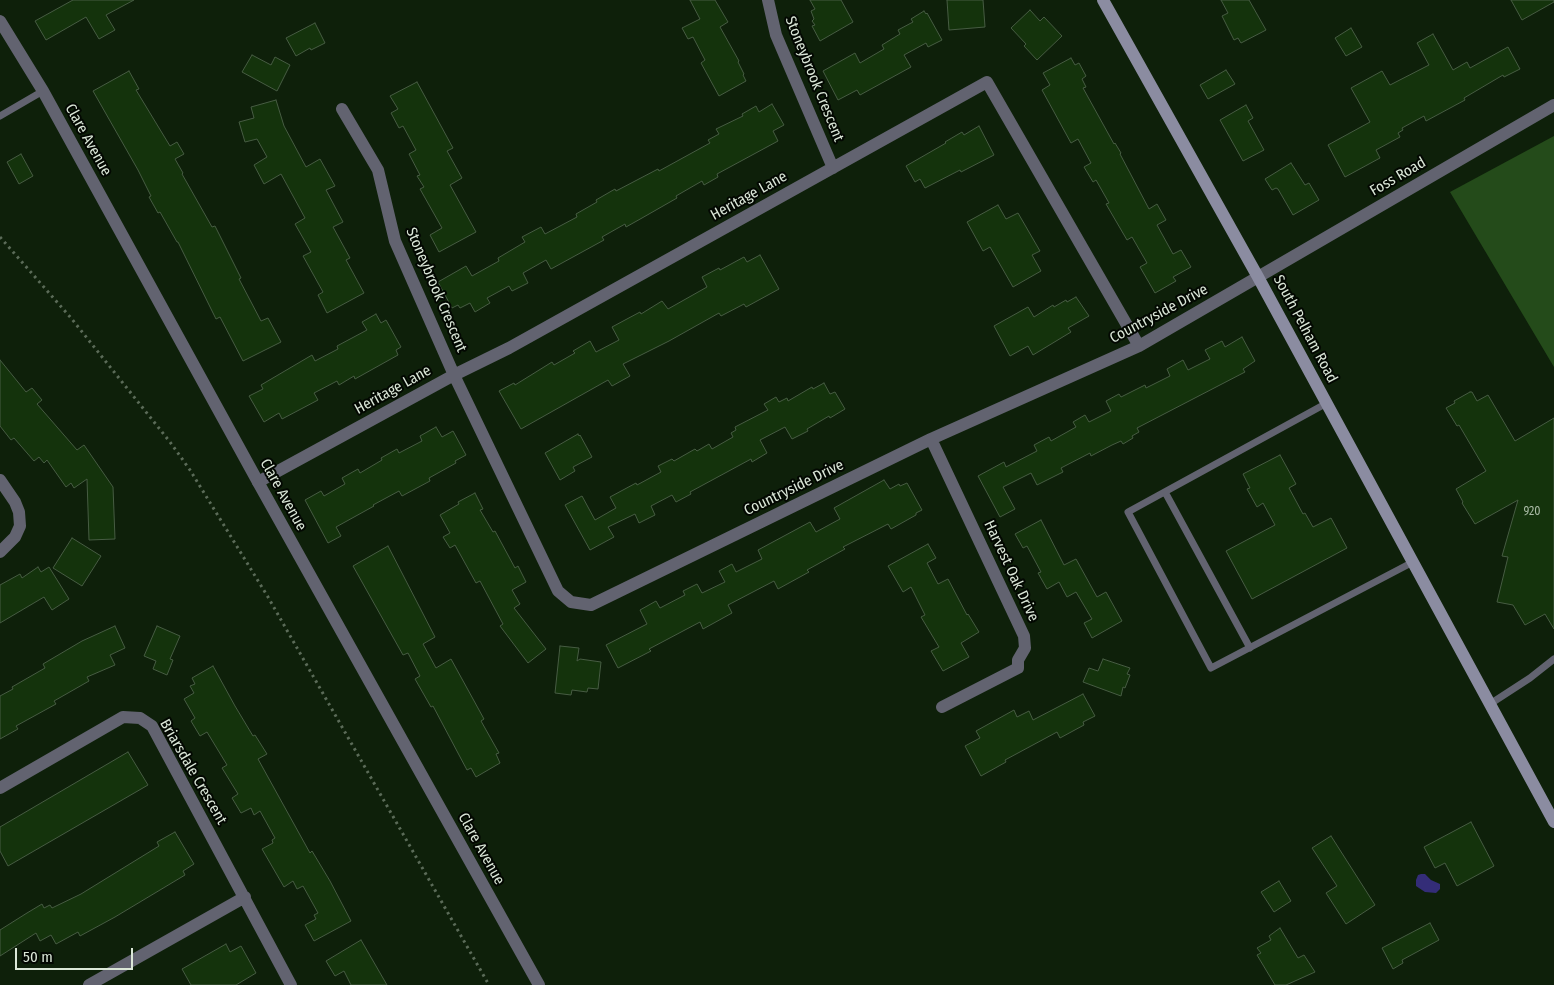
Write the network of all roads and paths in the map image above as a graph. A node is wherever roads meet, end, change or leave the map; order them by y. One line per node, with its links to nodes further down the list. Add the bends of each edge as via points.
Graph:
1 (768, 0): 8 (street, Stoneybrook Crescent, via 776,35)
2 (1103, 0): 10 (main road, South Pelham Road)
3 (0, 21): 4 (street, Clare Avenue)
4 (43, 91): 7 (lane); 16 (street, Clare Avenue)
5 (1554, 105): 10 (street, Foss Road)
6 (342, 108): 12 (street, Stoneybrook Crescent, via 378,170 395,241)
7 (0, 116)
8 (833, 168): 11 (street, Heritage Lane, via 987,82); 12 (street, Heritage Lane, via 509,348)
9 (0, 238): 29 (path, via 71,318 190,470 268,597)
10 (1258, 278): 11 (street, Countryside Drive); 13 (main road, South Pelham Road)
11 (1139, 346): 14 (street, Countryside Drive)
12 (454, 375): 14 (street, Countryside Drive, via 558,591 571,602 592,605); 16 (street, Heritage Lane)
13 (1327, 403): 17 (lane); 19 (main road, South Pelham Road)
14 (931, 439): 23 (street, Harvest Oak Drive, via 1024,636 1025,648 1018,660 1018,668)
15 (0, 480): 18 (street, via 15,502 20,526 15,538)
16 (258, 482): 30 (street, Clare Avenue)
17 (1165, 492): 20 (lane); 20 (lane, via 1128,512 1211,668)
18 (0, 552)
19 (1413, 562): 20 (lane); 22 (main road, South Pelham Road)
20 (1250, 648)
21 (1554, 659): 22 (lane)
22 (1490, 704): 25 (main road, South Pelham Road)
23 (942, 707)
24 (0, 788): 26 (street, Briarsdale Crescent, via 123,716 140,718 152,726)
25 (1554, 822)
26 (245, 897): 27 (street); 28 (street, Briarsdale Crescent)
27 (89, 985)
28 (291, 985)
29 (489, 985)
30 (539, 985)

